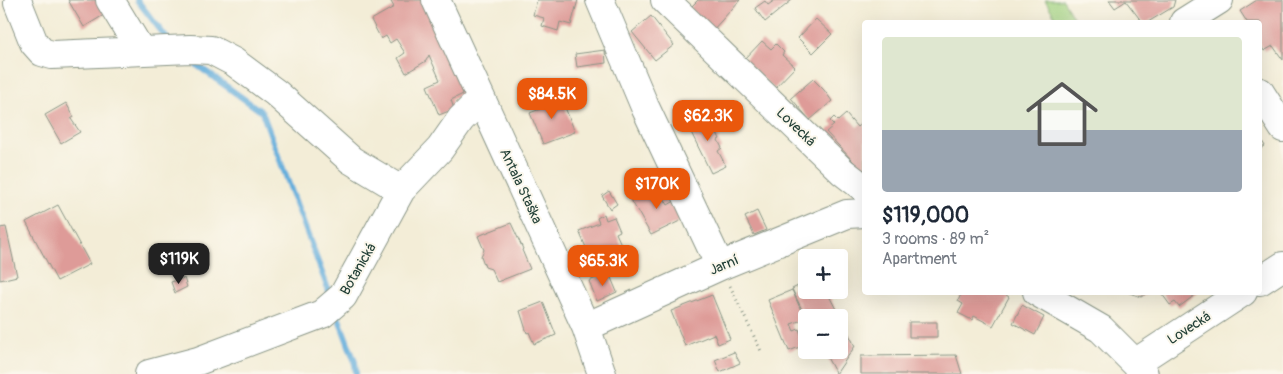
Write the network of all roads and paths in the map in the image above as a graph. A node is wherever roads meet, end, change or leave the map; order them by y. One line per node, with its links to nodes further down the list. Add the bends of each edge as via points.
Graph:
1 (110, 0): 6 (street)
2 (436, 0): 8 (street, Antala Staška)
3 (600, 0): 13 (street, via 645,107)
4 (665, 0): 10 (street, Lovecká)
5 (18, 3): 6 (street, via 34,43 42,52 52,55)
6 (141, 51): 11 (street, via 212,50 276,93 351,160)
7 (1262, 95): 9 (street)
8 (481, 99): 11 (street, Botanická); 18 (street, Antala Staška)
9 (1283, 128)
10 (862, 188)
11 (401, 190): 21 (street, Botanická, via 343,296 322,314 198,361)
12 (862, 213): 13 (street, Jarní, via 847,214)
13 (720, 266): 18 (street, Jarní); 19 (path)
14 (1283, 266): 15 (street)
15 (1262, 280)
16 (1041, 295): 20 (street, Lovecká, via 1100,329)
17 (1239, 295): 20 (street, Lovecká)
18 (586, 327): 22 (street, Antala Staška)
19 (761, 351)
20 (1140, 368)
21 (149, 374)
22 (602, 374)

